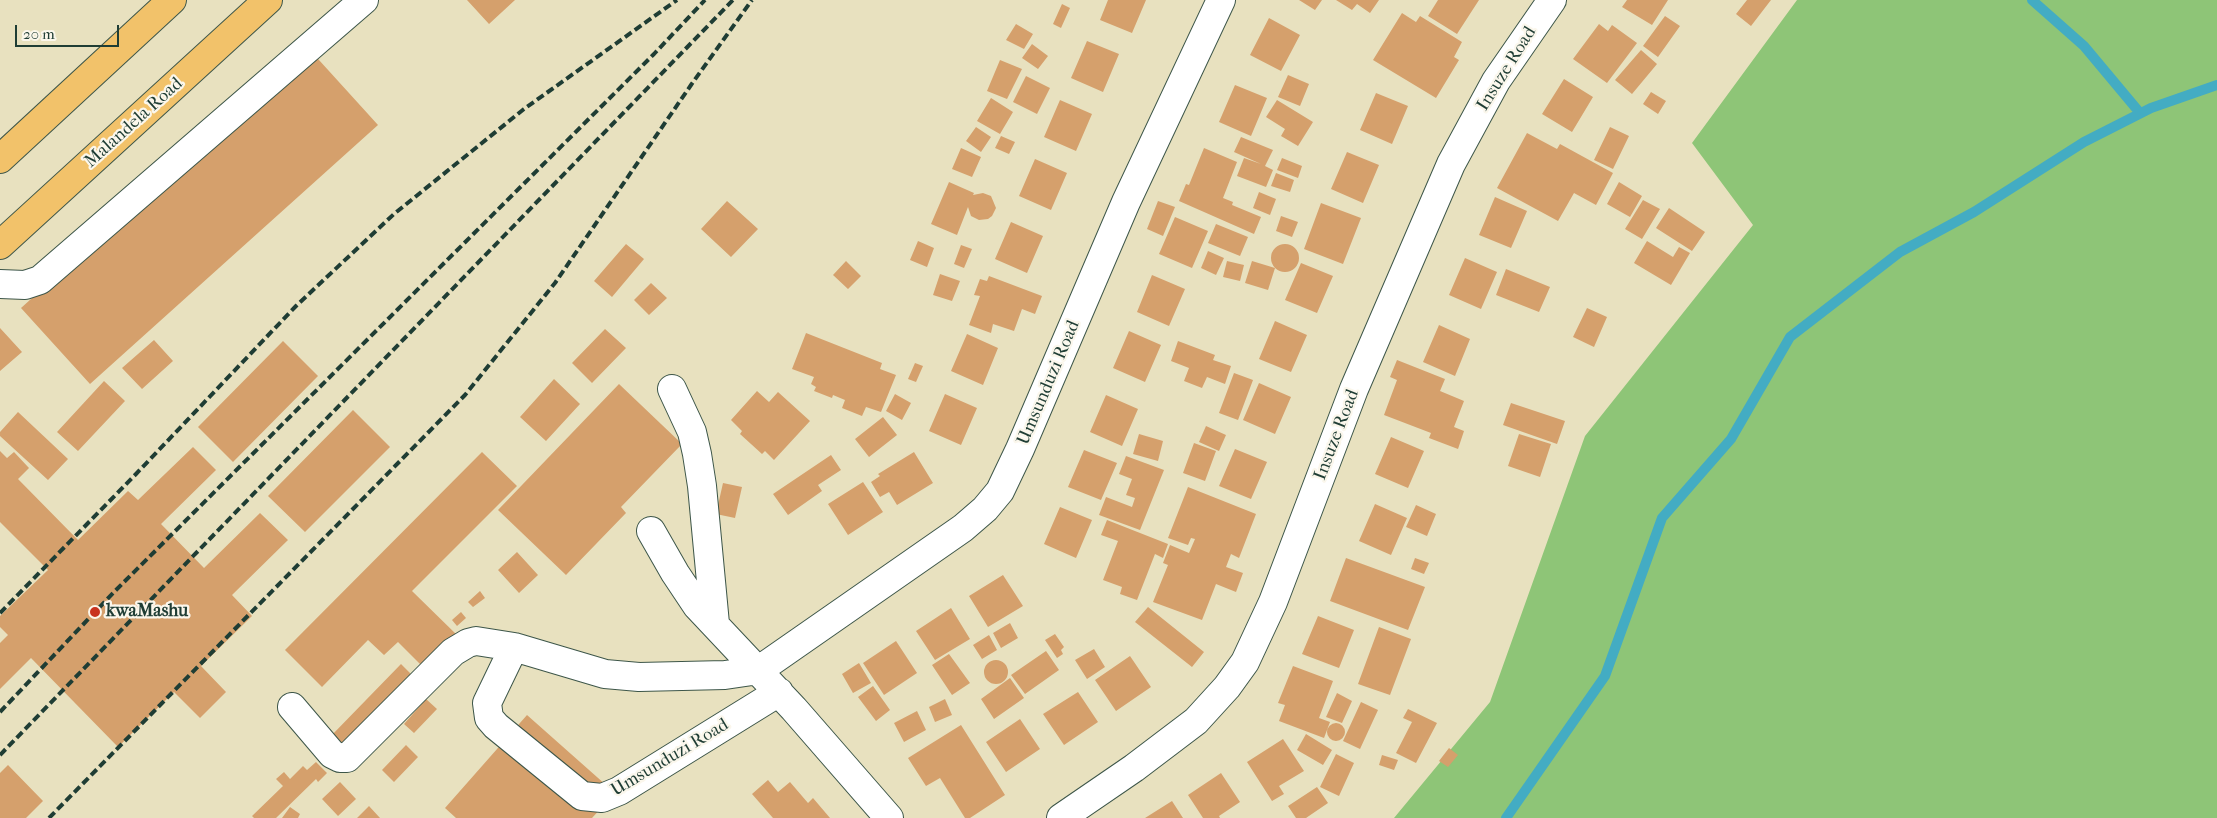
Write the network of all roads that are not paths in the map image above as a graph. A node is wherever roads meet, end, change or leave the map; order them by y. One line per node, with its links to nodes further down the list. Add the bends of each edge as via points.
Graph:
1 (172, 0): 6 (main road)
2 (268, 0): 7 (main road, Malandela Road)
3 (364, 0): 8 (street, via 40,280 25,285)
4 (1221, 0): 13 (street, Umsunduzi Road, via 1126,202 1000,491 963,528)
5 (1552, 0): 17 (street, Insuze Road, via 1496,81 1451,164 1354,390 1273,602 1246,662 1196,720)
6 (0, 160)
7 (0, 245)
8 (0, 284)
9 (672, 389): 11 (street, via 692,432 697,454)
10 (651, 531): 11 (street, via 697,606)
11 (715, 624): 13 (street)
12 (514, 647): 13 (street, Umsunduzi Road, via 605,674 639,677 725,675); 14 (street, Umsunduzi Road, via 487,703 489,718 582,796 602,798 619,791); 15 (street, via 476,641 453,652 347,758 332,754)
13 (758, 670): 14 (street)
14 (779, 692): 16 (street)
15 (292, 707)
16 (888, 818)
17 (1061, 818)

